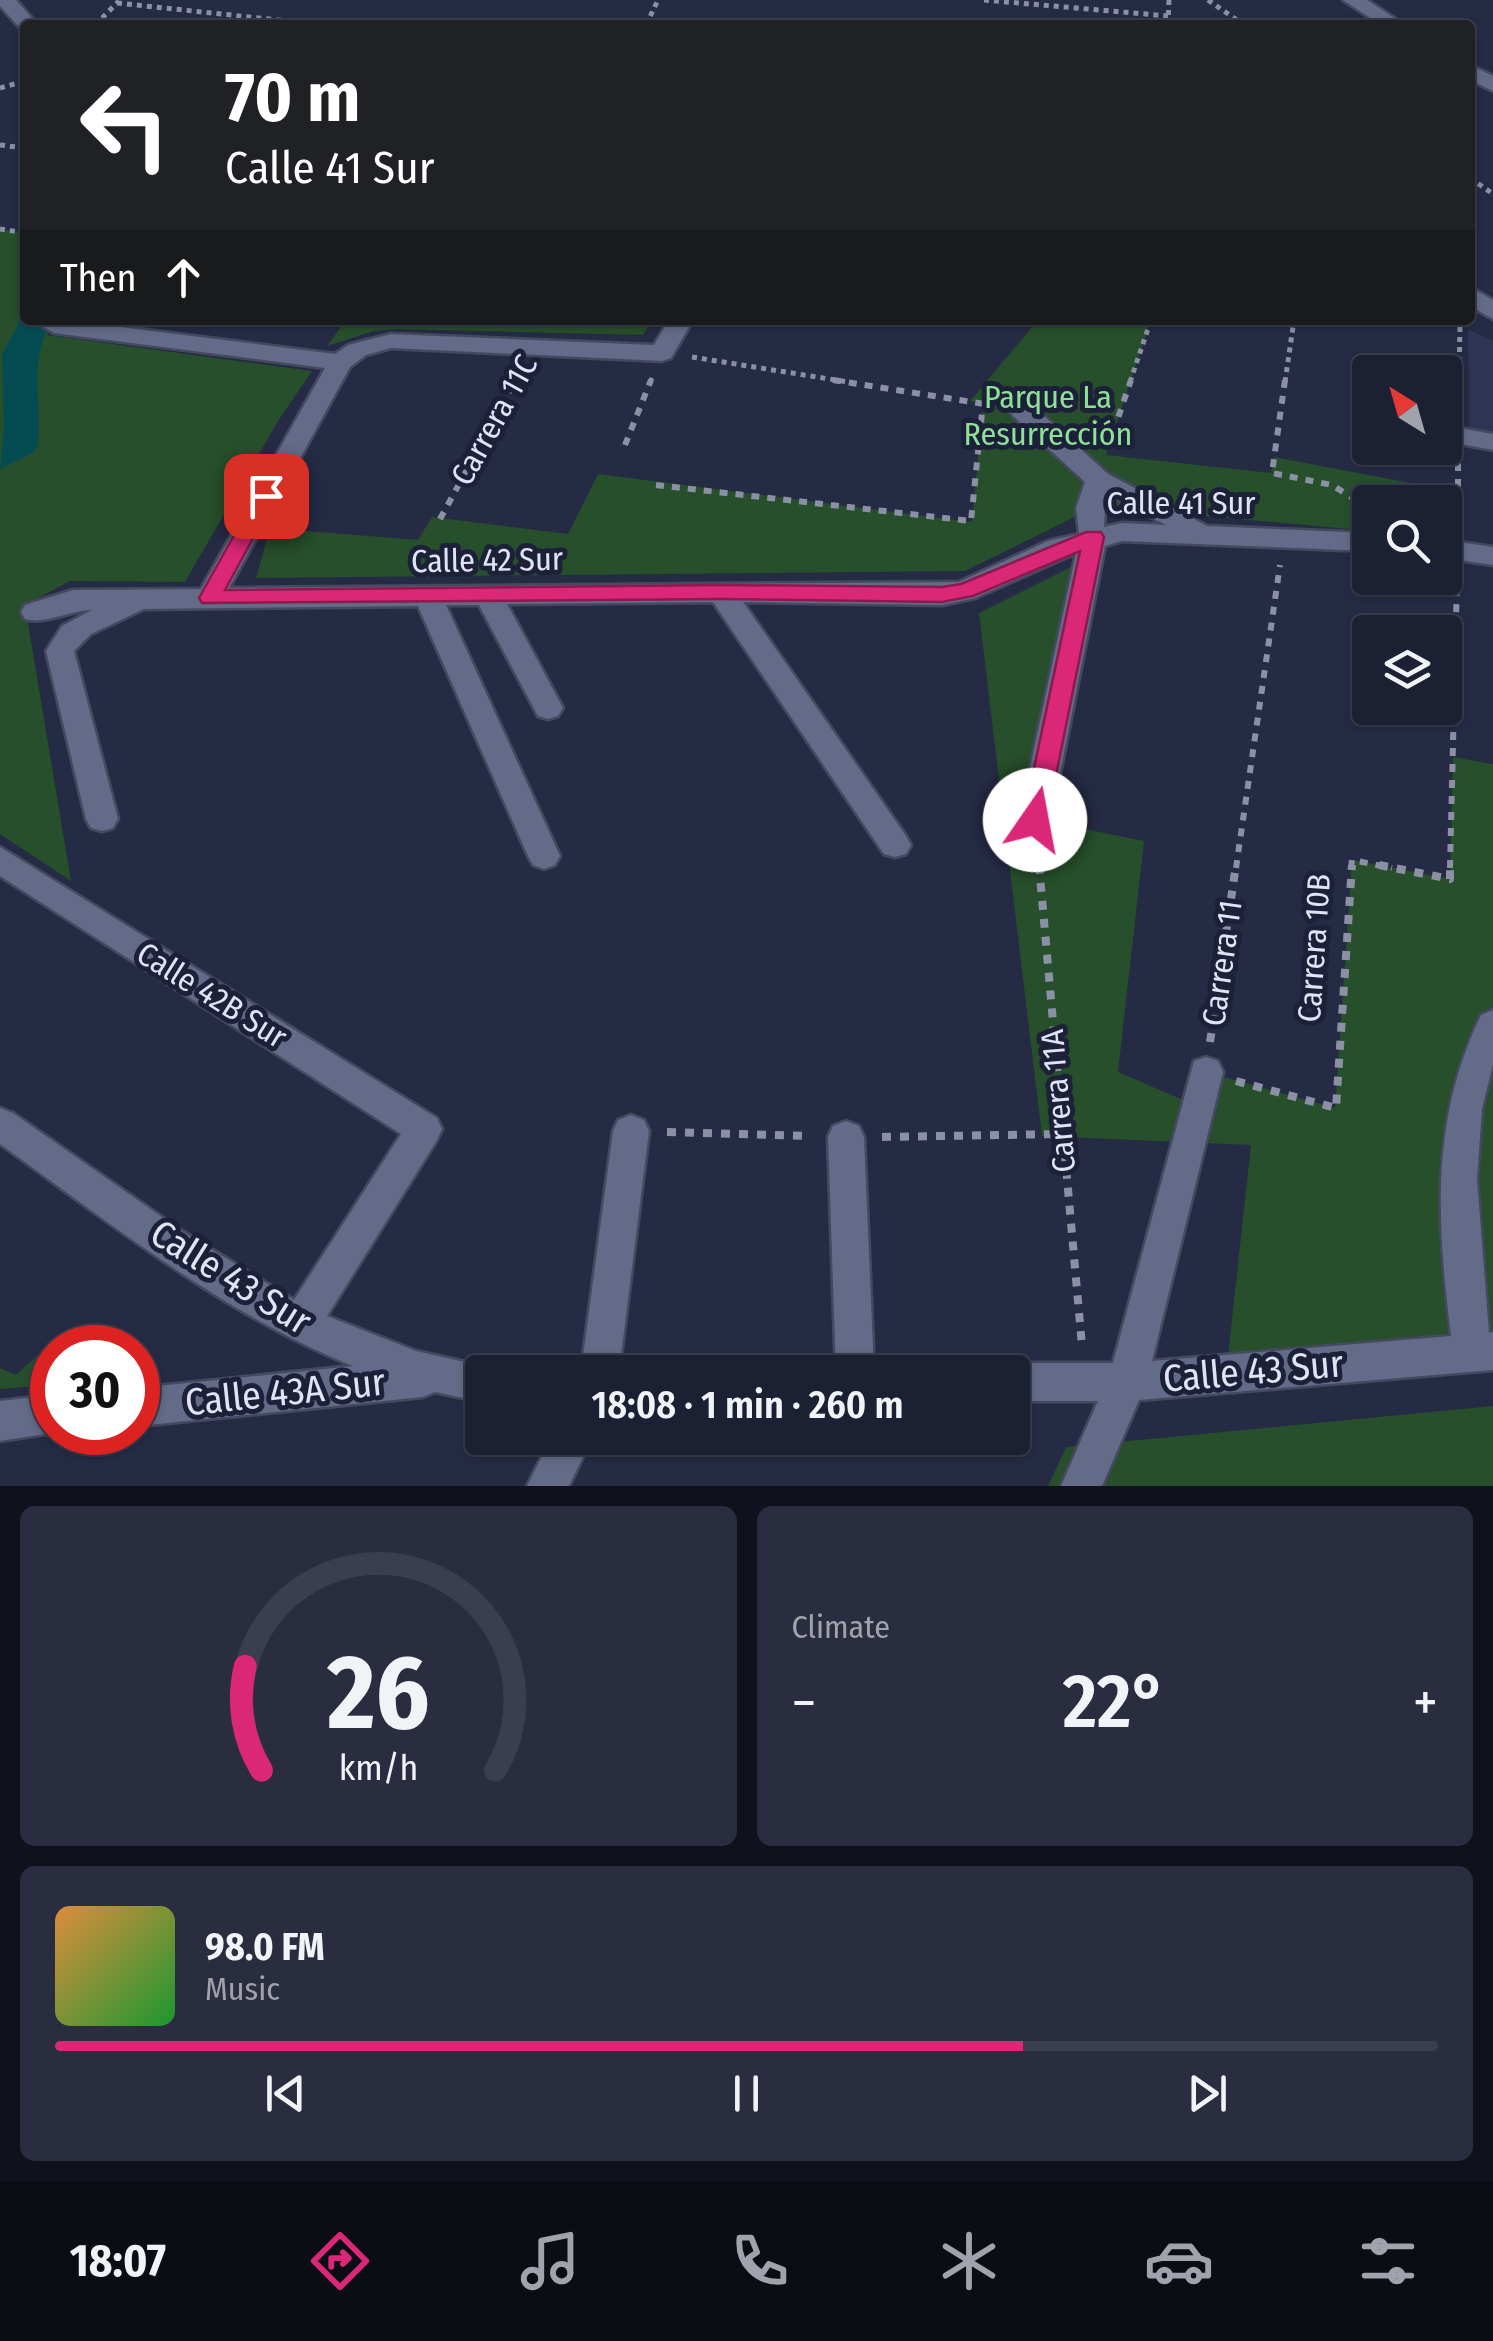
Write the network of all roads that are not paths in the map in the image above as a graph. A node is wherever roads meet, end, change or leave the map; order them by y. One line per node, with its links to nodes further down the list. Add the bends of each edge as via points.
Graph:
1 (5, 0): 3 (street)
2 (1353, 0): 4 (street)
3 (23, 20)
4 (1387, 20)
5 (677, 325): 7 (street, via 662,352 391,341)
6 (54, 326): 7 (street)
7 (349, 356): 22 (street)
8 (1022, 410): 11 (street)
9 (1462, 437): 10 (street)
10 (1493, 442)
11 (1100, 480): 12 (street); 13 (street, via 1090,496)
12 (1208, 534): 13 (street, Calle 41 Sur); 14 (street, Calle 41 Sur)
13 (1093, 537): 20 (street, Calle 41 Sur); 26 (street)
14 (1352, 541)
15 (1462, 552): 16 (street)
16 (1493, 556)
17 (721, 592): 19 (street, Calle 42 Sur); 20 (street, Calle 42 Sur); 27 (street)
18 (427, 595): 19 (street, Calle 42 Sur); 22 (street, Calle 42 Sur); 28 (street)
19 (488, 595): 24 (street)
20 (942, 595)
21 (147, 598): 22 (street, Calle 42 Sur); 23 (street, Calle 42 Sur, via 72,600); 25 (street, via 82,626 60,651)
22 (210, 598)
23 (35, 612)
24 (548, 708)
25 (102, 819)
26 (1035, 820)
27 (895, 845)
28 (544, 856)
29 (0, 860): 35 (street, Calle 42B Sur, via 424,1128)
30 (1493, 1025): 36 (street, via 1472,1074 1460,1161 1460,1265)
31 (1206, 1072): 42 (street, Carrera 11)
32 (631, 1131): 37 (street)
33 (5, 1135): 35 (street, Calle 43 Sur)
34 (846, 1137): 38 (street)
35 (300, 1325): 39 (street, Calle 43 Sur)
36 (1482, 1352): 42 (street, Calle 43 Sur)
37 (602, 1355)
38 (854, 1355)
39 (432, 1376): 40 (street, Calle 43 Sur); 43 (street, Calle 43A Sur)
40 (465, 1381)
41 (1030, 1382): 42 (street, Calle 43 Sur)
42 (1128, 1382): 48 (street)
43 (160, 1405)
44 (30, 1418): 45 (street)
45 (0, 1421)
46 (563, 1455): 47 (street)
47 (547, 1486)
48 (1081, 1486)

